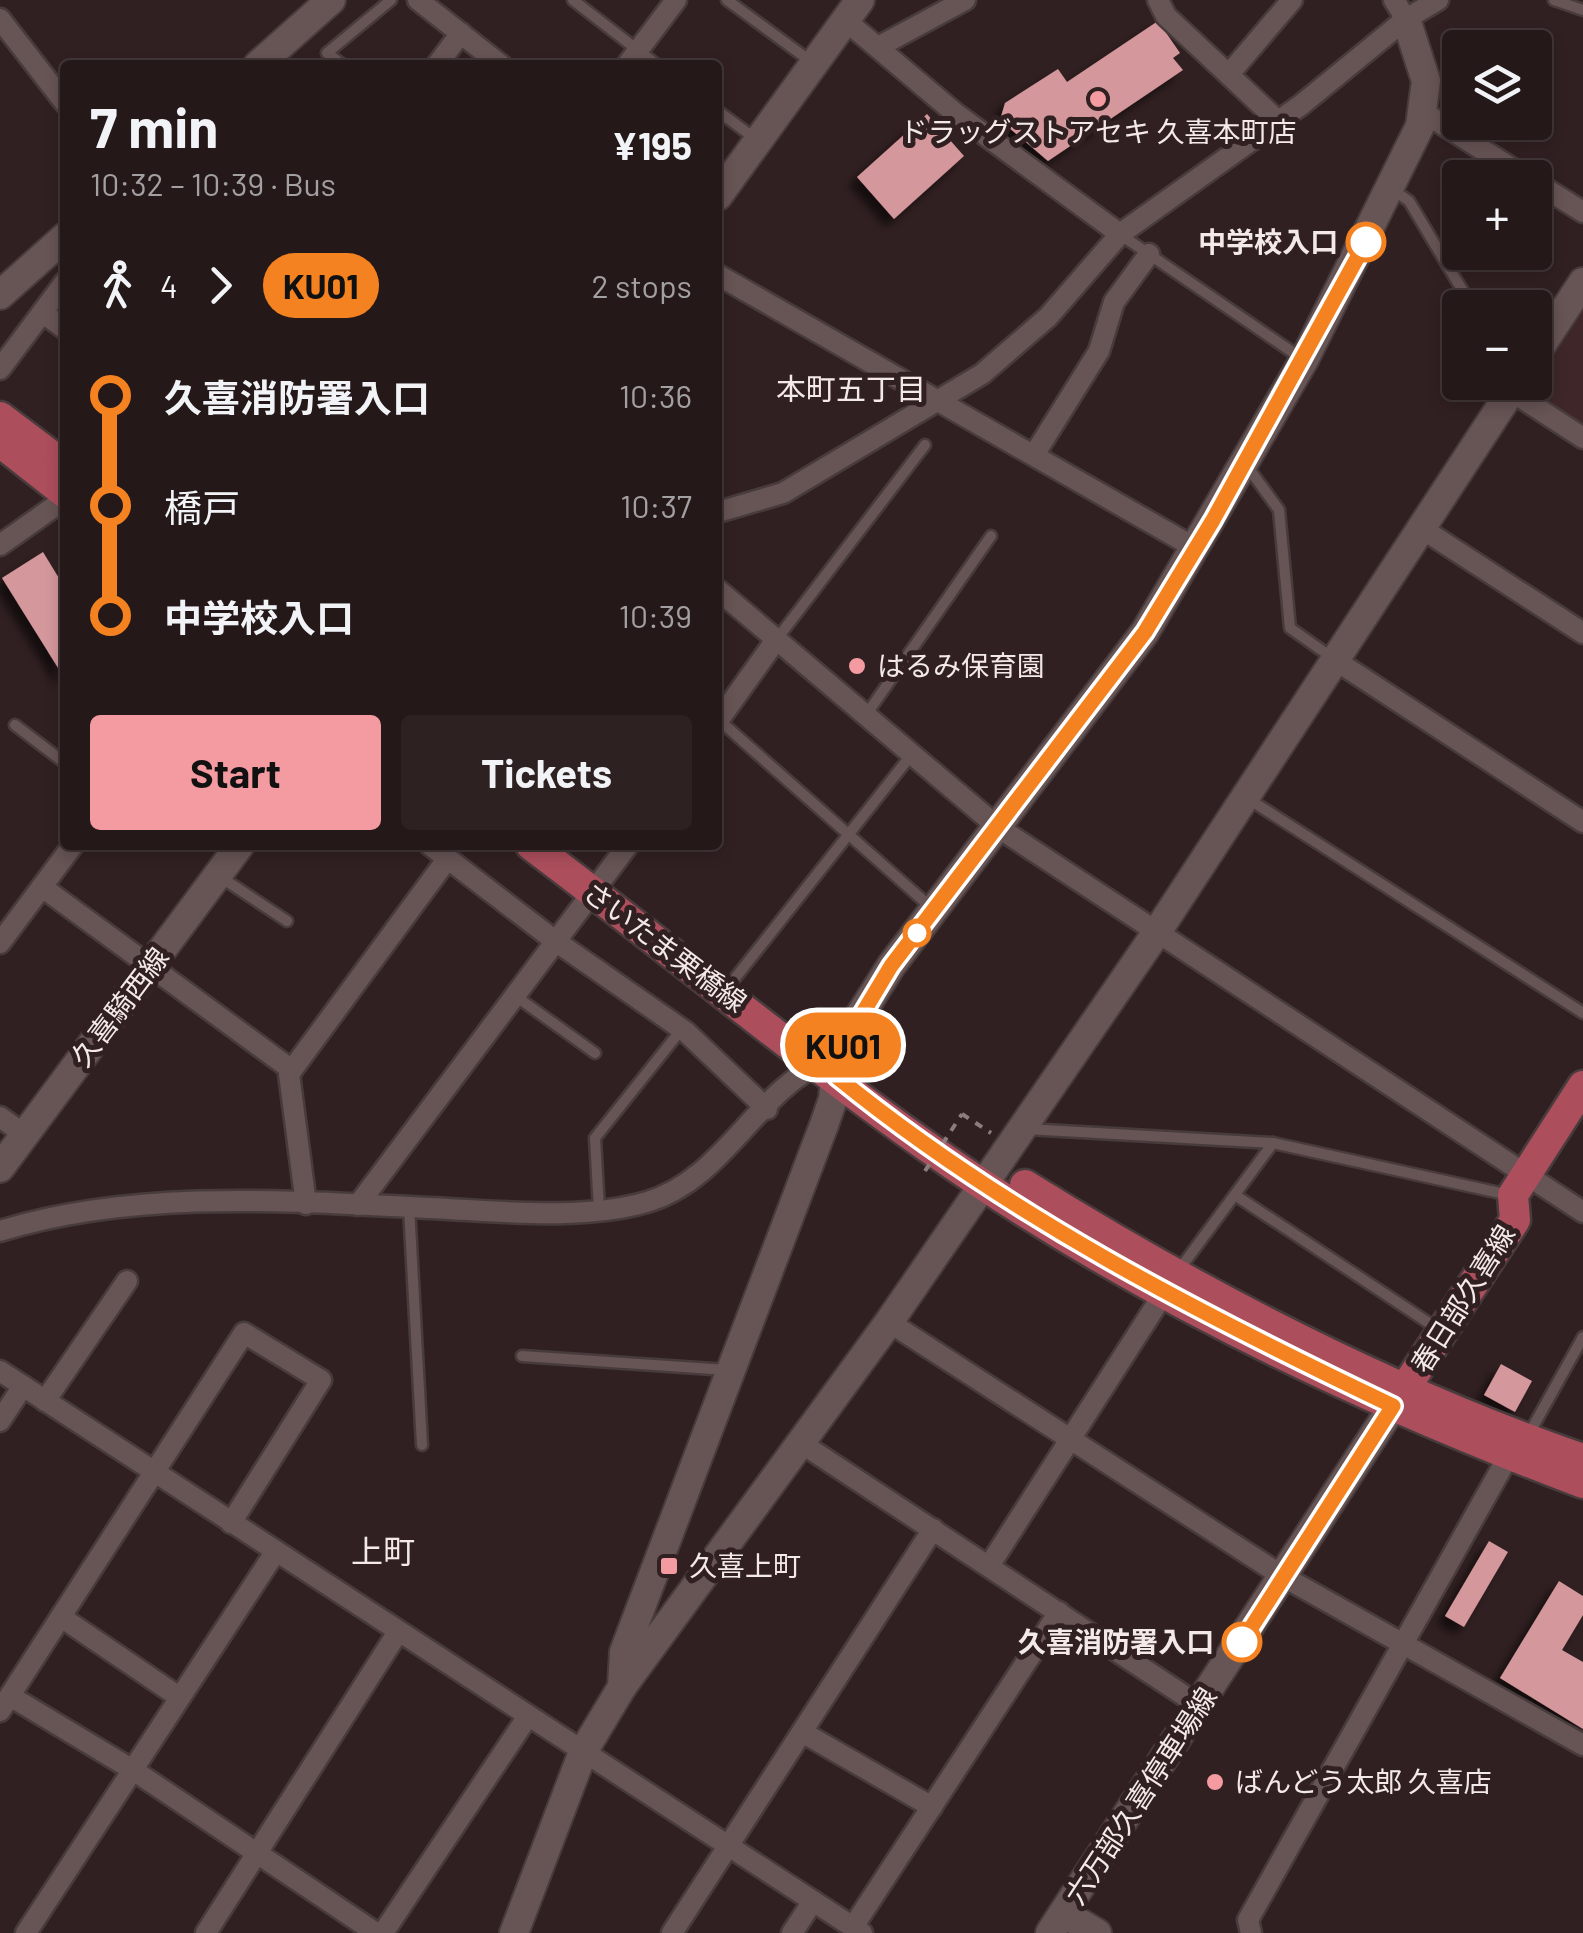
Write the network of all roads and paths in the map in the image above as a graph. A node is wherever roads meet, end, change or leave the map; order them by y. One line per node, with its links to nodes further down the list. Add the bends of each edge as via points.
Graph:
1 (331, 0): 19 (street)
2 (392, 0): 20 (lane, via 327,54)
3 (418, 0): 16 (street)
4 (573, 0): 18 (lane)
5 (676, 0): 18 (street)
6 (728, 0): 23 (lane)
7 (965, 0): 17 (street)
8 (1158, 0): 24 (street, via 1166,16)
9 (1292, 0): 24 (street)
10 (1438, 0): 12 (street)
11 (1554, 0): 14 (lane)
12 (1400, 9): 26 (street, via 1426,82); 28 (street)
13 (853, 10): 17 (street); 23 (street)
14 (1583, 10)
15 (0, 19): 25 (street)
16 (461, 33): 21 (street); 22 (street)
17 (878, 46): 35 (street, via 956,113)
18 (633, 58)
19 (264, 60)
20 (336, 60)
21 (441, 60)
22 (495, 60)
23 (814, 64): 29 (street)
24 (1230, 73): 28 (street)
25 (60, 97)
26 (1423, 112): 30 (street); 31 (street)
27 (722, 114): 29 (lane)
28 (1277, 120): 35 (street)
29 (758, 141): 32 (street)
30 (1499, 160)
31 (1391, 188): 41 (lane, via 1408,201); 46 (street)
32 (722, 190)
33 (1552, 193): 34 (street)
34 (1583, 212)
35 (1120, 234): 37 (lane); 48 (street, via 1048,317 982,374)
36 (60, 241): 42 (street)
37 (1148, 254): 46 (lane); 55 (street, via 1114,302 1099,351)
38 (722, 277): 48 (street)
39 (1583, 282): 45 (street)
40 (60, 289): 43 (street)
41 (1462, 290)
42 (0, 295)
43 (44, 313): 44 (street); 47 (street)
44 (60, 325)
45 (1552, 328)
46 (1304, 360): 57 (street)
47 (0, 369)
48 (937, 399): 55 (street); 60 (street, via 783,494)
49 (1505, 400): 61 (street)
50 (1533, 400): 52 (street)
51 (0, 417): 56 (main road)
52 (1583, 438)
53 (0, 442): 58 (main road)
54 (926, 445): 67 (lane)
55 (1034, 455): 64 (street)
56 (60, 462)
57 (1245, 464): 64 (street); 68 (lane, via 1279,510 1290,628)
58 (60, 492)
59 (60, 500): 63 (street)
60 (722, 511)
61 (1421, 528): 66 (street); 68 (street)
62 (990, 536): 70 (lane)
63 (0, 545)
64 (1197, 549): 77 (street, via 1145,632)
65 (722, 593): 67 (street)
66 (1583, 632)
67 (776, 640): 69 (street); 70 (street)
68 (1335, 660): 75 (street); 76 (street)
69 (722, 714)
70 (866, 715): 73 (street)
71 (722, 724): 78 (lane)
72 (15, 726): 74 (lane)
73 (912, 754): 77 (street); 78 (lane)
74 (60, 759)
75 (1245, 798): 91 (street); 97 (lane)
76 (1583, 822)
77 (999, 828): 89 (street); 91 (street)
78 (848, 836): 89 (lane); 95 (lane)
79 (69, 850): 88 (street)
80 (236, 850): 86 (street, 久喜騎西線)
81 (437, 850): 85 (street)
82 (540, 850): 87 (main road, さいたま栗橋線)
83 (569, 850): 87 (main road, さいたま栗橋線)
84 (624, 850): 87 (street)
85 (448, 858): 92 (street); 101 (street)
86 (218, 875): 90 (lane); 94 (street, 久喜騎西線)
87 (598, 883): 92 (street); 95 (main road, さいたま栗橋線); 100 (main road, さいたま栗橋線)
88 (42, 886): 93 (street); 94 (street)
89 (934, 911): 100 (street, via 891,966)
90 (287, 921)
91 (1157, 932): 105 (street); 112 (street)
92 (554, 940): 96 (street); 98 (street)
93 (0, 943)
94 (150, 966): 101 (street); 107 (street, 久喜騎西線)
95 (736, 977): 100 (main road, さいたま栗橋線)
96 (514, 994): 99 (lane); 115 (street)
97 (1583, 1013)
98 (682, 1029): 103 (street); 117 (lane, via 595,1138)
99 (594, 1053)
100 (831, 1066): 103 (street, via 803,1072); 111 (main road, さいたま栗橋線); 127 (street, via 824,1124)
101 (292, 1070): 114 (street)
102 (1583, 1086): 112 (main road, 春日部久喜線)
103 (767, 1109): 117 (street, via 679,1187 646,1202)
104 (0, 1116): 107 (street)
105 (1021, 1129): 108 (lane); 111 (street)
106 (990, 1133): 110 (path, bridge, via 962,1114)
107 (25, 1135): 109 (street, 久喜騎西線)
108 (1274, 1143): 112 (lane); 113 (lane)
109 (0, 1168)
110 (925, 1171)
111 (989, 1175): 121 (main road, さいたま栗橋線); 122 (street)
112 (1519, 1186): 118 (street); 123 (main road, 春日部久喜線, via 1515,1220)
113 (1236, 1195): 121 (lane); 123 (lane)
114 (306, 1204): 115 (street); 119 (street, via 127,1206)
115 (358, 1204): 116 (street)
116 (408, 1207): 117 (street); 134 (lane)
117 (599, 1210)
118 (1583, 1212)
119 (0, 1231)
120 (127, 1281): 130 (street)
121 (1170, 1284): 129 (main road, さいたま栗橋線); 132 (street)
122 (889, 1322): 132 (street); 133 (street)
123 (1443, 1333): 129 (main road, 春日部久喜線)
124 (1583, 1337): 135 (lane)
125 (522, 1356): 127 (lane)
126 (0, 1371): 128 (street)
127 (733, 1371): 148 (street, via 624,1652)
128 (23, 1386): 130 (street); 131 (street)
129 (1400, 1397): 135 (main road, さいたま栗橋線); 143 (street, 六万部久喜停車場線)
130 (45, 1401): 137 (street)
131 (0, 1421)
132 (1070, 1439): 142 (street); 143 (street)
133 (801, 1443): 140 (street); 148 (street)
134 (422, 1446)
135 (1518, 1447): 136 (main road, さいたま栗橋線); 138 (main road, さいたま栗橋線); 147 (street)
136 (1583, 1459)
137 (153, 1472): 139 (street); 139 (street, via 244,1333 321,1380); 145 (street)
138 (1583, 1483)
139 (231, 1522): 141 (street)
140 (933, 1529): 142 (street); 153 (street)
141 (276, 1551): 146 (street); 149 (street)
142 (989, 1566): 144 (street)
143 (1284, 1577): 147 (street); 151 (street, 六万部久喜停車場線)
144 (1059, 1612): 151 (street); 157 (street)
145 (62, 1617): 149 (street); 150 (street)
146 (398, 1632): 152 (street); 159 (street)
147 (1402, 1645): 154 (street); 170 (street, via 1248,1920)
148 (622, 1688): 155 (street)
149 (179, 1696): 156 (street)
150 (5, 1703): 156 (street)
151 (1200, 1706): 161 (street, 六万部久喜停車場線)
152 (528, 1716): 155 (street); 165 (street)
153 (802, 1732): 157 (street); 158 (street)
154 (1583, 1745)
155 (583, 1752): 158 (street); 166 (street)
156 (132, 1770): 159 (street); 163 (street)
157 (932, 1807): 162 (street)
158 (729, 1847): 160 (street); 167 (street)
159 (254, 1852): 164 (street); 165 (street)
160 (813, 1902): 162 (street); 168 (street)
161 (1057, 1923): 169 (street)
162 (858, 1930)
163 (26, 1933)
164 (206, 1933)
165 (379, 1933)
166 (514, 1933)
167 (672, 1933)
168 (792, 1933)
169 (1097, 1933)
170 (1251, 1933)

